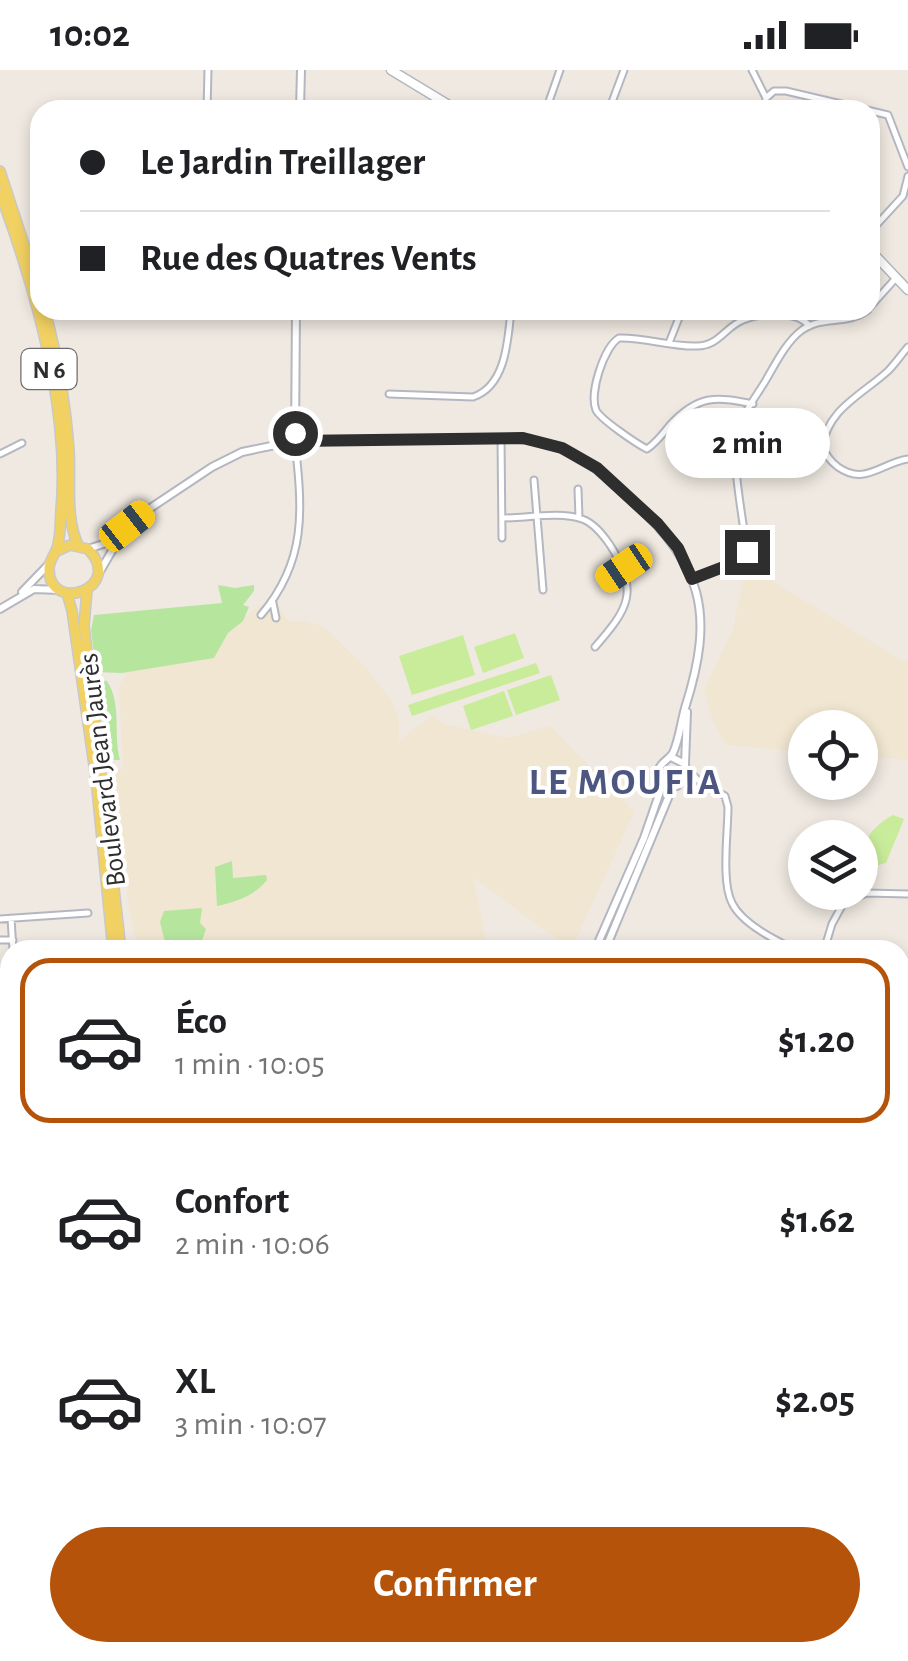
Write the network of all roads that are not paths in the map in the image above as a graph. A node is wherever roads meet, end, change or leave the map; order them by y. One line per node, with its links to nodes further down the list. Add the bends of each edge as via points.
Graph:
1 (208, 70): 8 (street)
2 (301, 70): 9 (street)
3 (391, 70): 10 (main road)
4 (560, 70): 11 (street)
5 (624, 70): 12 (street)
6 (752, 70): 7 (street)
7 (766, 98): 13 (street, via 786,91)
8 (207, 100)
9 (300, 100)
10 (436, 100)
11 (550, 100)
12 (614, 100)
13 (826, 100)
14 (880, 112): 15 (street, via 888,114)
15 (908, 167)
16 (0, 171): 21 (main road)
17 (908, 176): 19 (street, via 903,196)
18 (0, 193): 23 (main road, Boulevard Jean Jaurès / N 6)
19 (880, 221)
20 (880, 261): 22 (main road)
21 (30, 262)
22 (896, 278): 24 (main road); 25 (street)
23 (30, 290)
24 (908, 290)
25 (880, 296)
26 (39, 320): 52 (main road, Boulevard Jean Jaurès / N 6, via 60,436 62,499)
27 (46, 320): 51 (main road, N 6, via 69,450 70,526)
28 (296, 320): 40 (street)
29 (510, 320): 37 (street, via 502,366 482,394)
30 (678, 320): 35 (street)
31 (744, 320): 35 (street, via 711,344)
32 (804, 320): 34 (street)
33 (829, 320): 34 (street)
34 (810, 326): 38 (street, via 781,354)
35 (668, 343): 38 (street, via 624,337 608,345 596,391 599,415 647,449 702,400)
36 (908, 346): 43 (street, via 842,408 823,447 832,463 854,476)
37 (389, 394)
38 (753, 404): 55 (street, via 736,430 747,552)
39 (501, 438): 40 (street); 46 (street); 55 (street, via 582,456 658,524)
40 (295, 441): 49 (street, via 229,458); 61 (street, via 299,543)
41 (22, 443): 42 (street)
42 (0, 454)
43 (908, 459)
44 (534, 480): 47 (street)
45 (578, 489): 48 (street)
46 (504, 518): 47 (street); 50 (street)
47 (537, 518): 48 (street); 58 (street)
48 (579, 518): 53 (street, via 606,538)
49 (127, 526): 51 (street, via 103,544); 54 (street)
50 (502, 538)
51 (83, 547): 52 (main road); 54 (main road, N 6, via 97,563)
52 (54, 555): 59 (main road, Boulevard Jean Jaurès / N 6, via 51,579); 60 (street)
53 (624, 568): 56 (street); 65 (street, via 624,612)
54 (96, 579): 57 (main road)
55 (692, 579): 66 (street, via 701,646)
56 (602, 583)
57 (87, 590): 59 (main road); 79 (main road, Boulevard Jean Jaurès, via 84,626)
58 (542, 590)
59 (64, 592): 60 (street, via 38,588); 78 (main road, Boulevard Jean Jaurès / N 6, via 96,779)
60 (16, 599): 62 (street)
61 (273, 603): 63 (street); 64 (street)
62 (0, 609)
63 (261, 615)
64 (276, 618)
65 (595, 648)
66 (688, 701): 67 (street); 68 (street)
67 (670, 758): 68 (street); 69 (street, via 658,769)
68 (686, 767): 70 (street); 71 (street)
69 (663, 782): 71 (street); 80 (street)
70 (701, 783): 71 (street); 82 (street, via 724,796 728,807 731,902)
71 (677, 785): 81 (street)
72 (908, 894): 83 (street, via 863,894 844,902)
73 (88, 913): 74 (street)
74 (11, 918): 75 (street); 77 (street)
75 (0, 919)
76 (0, 940): 77 (street)
77 (12, 940)
78 (112, 940)
79 (121, 940)
80 (599, 940)
81 (609, 940)
82 (780, 940)
83 (829, 940)

